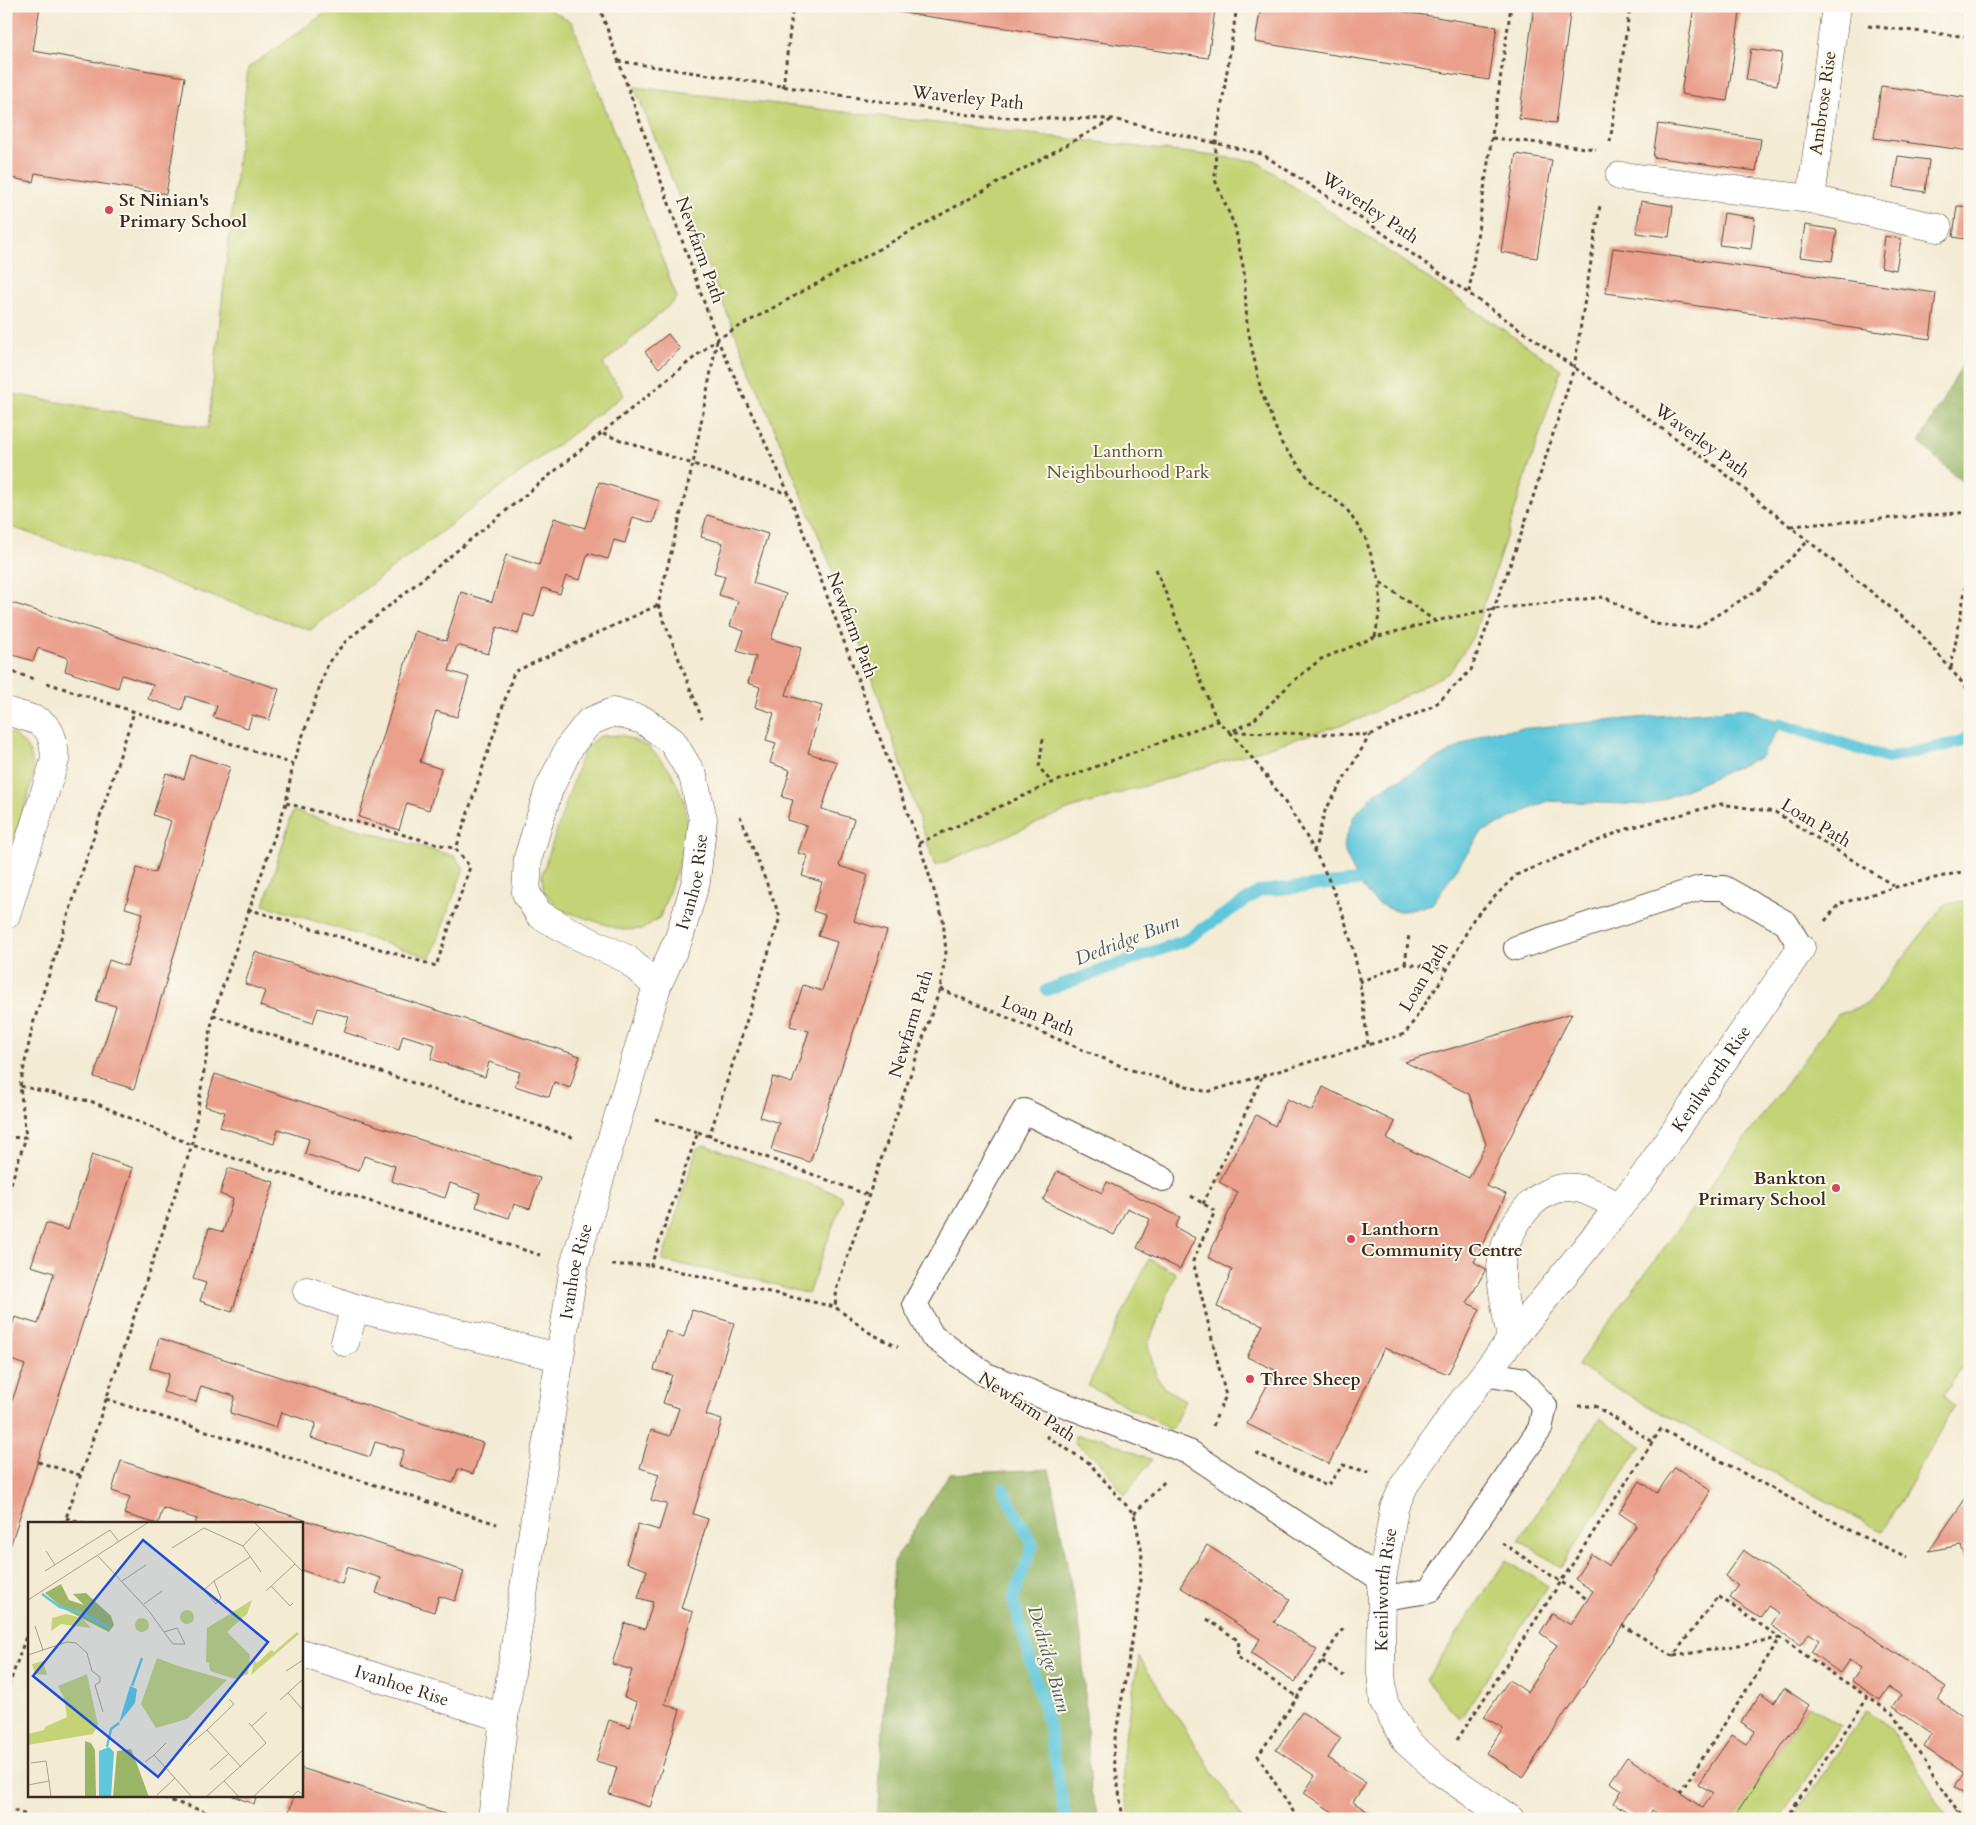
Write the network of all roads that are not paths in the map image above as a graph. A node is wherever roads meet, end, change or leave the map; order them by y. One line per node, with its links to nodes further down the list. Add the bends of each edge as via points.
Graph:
1 (1835, 14): 3 (street, Ambrose Rise)
2 (1620, 176): 3 (street)
3 (1811, 199): 4 (street)
4 (1938, 228)
5 (6, 711): 6 (street, via 42,722 54,737 55,760)
6 (6, 915)
7 (1516, 948): 8 (lane, via 1700,888 1724,888 1786,923)
8 (1802, 948): 11 (street, Kenilworth Rise)
9 (657, 986): 9 (street, Ivanhoe Rise, via 627,959 572,934 538,914 526,893 528,858 549,789 570,746 589,722 613,712 643,720 672,741 693,776 703,819 696,881 679,938); 16 (street, Ivanhoe Rise, via 574,1266)
10 (1163, 1179): 18 (lane, via 1024,1111 915,1304 932,1336 986,1375 1191,1453)
11 (1619, 1207): 14 (street, Kenilworth Rise); 14 (street, via 1577,1188 1554,1189 1530,1204 1514,1226 1503,1256 1501,1275)
12 (306, 1291): 13 (street)
13 (355, 1308): 15 (street); 16 (street)
14 (1511, 1340): 17 (street, Kenilworth Rise)
15 (345, 1342)
16 (559, 1357): 20 (street, Ivanhoe Rise)
17 (1485, 1373): 18 (street, Kenilworth Rise, via 1406,1484 1394,1508); 18 (lane, via 1520,1379 1545,1406 1540,1429 1429,1590)
18 (1382, 1589): 22 (street, Kenilworth Rise, via 1384,1703 1407,1742 1438,1770)
19 (302, 1653): 20 (street, Ivanhoe Rise)
20 (504, 1718): 21 (street, Ivanhoe Rise)
21 (492, 1819)
22 (1510, 1819)

